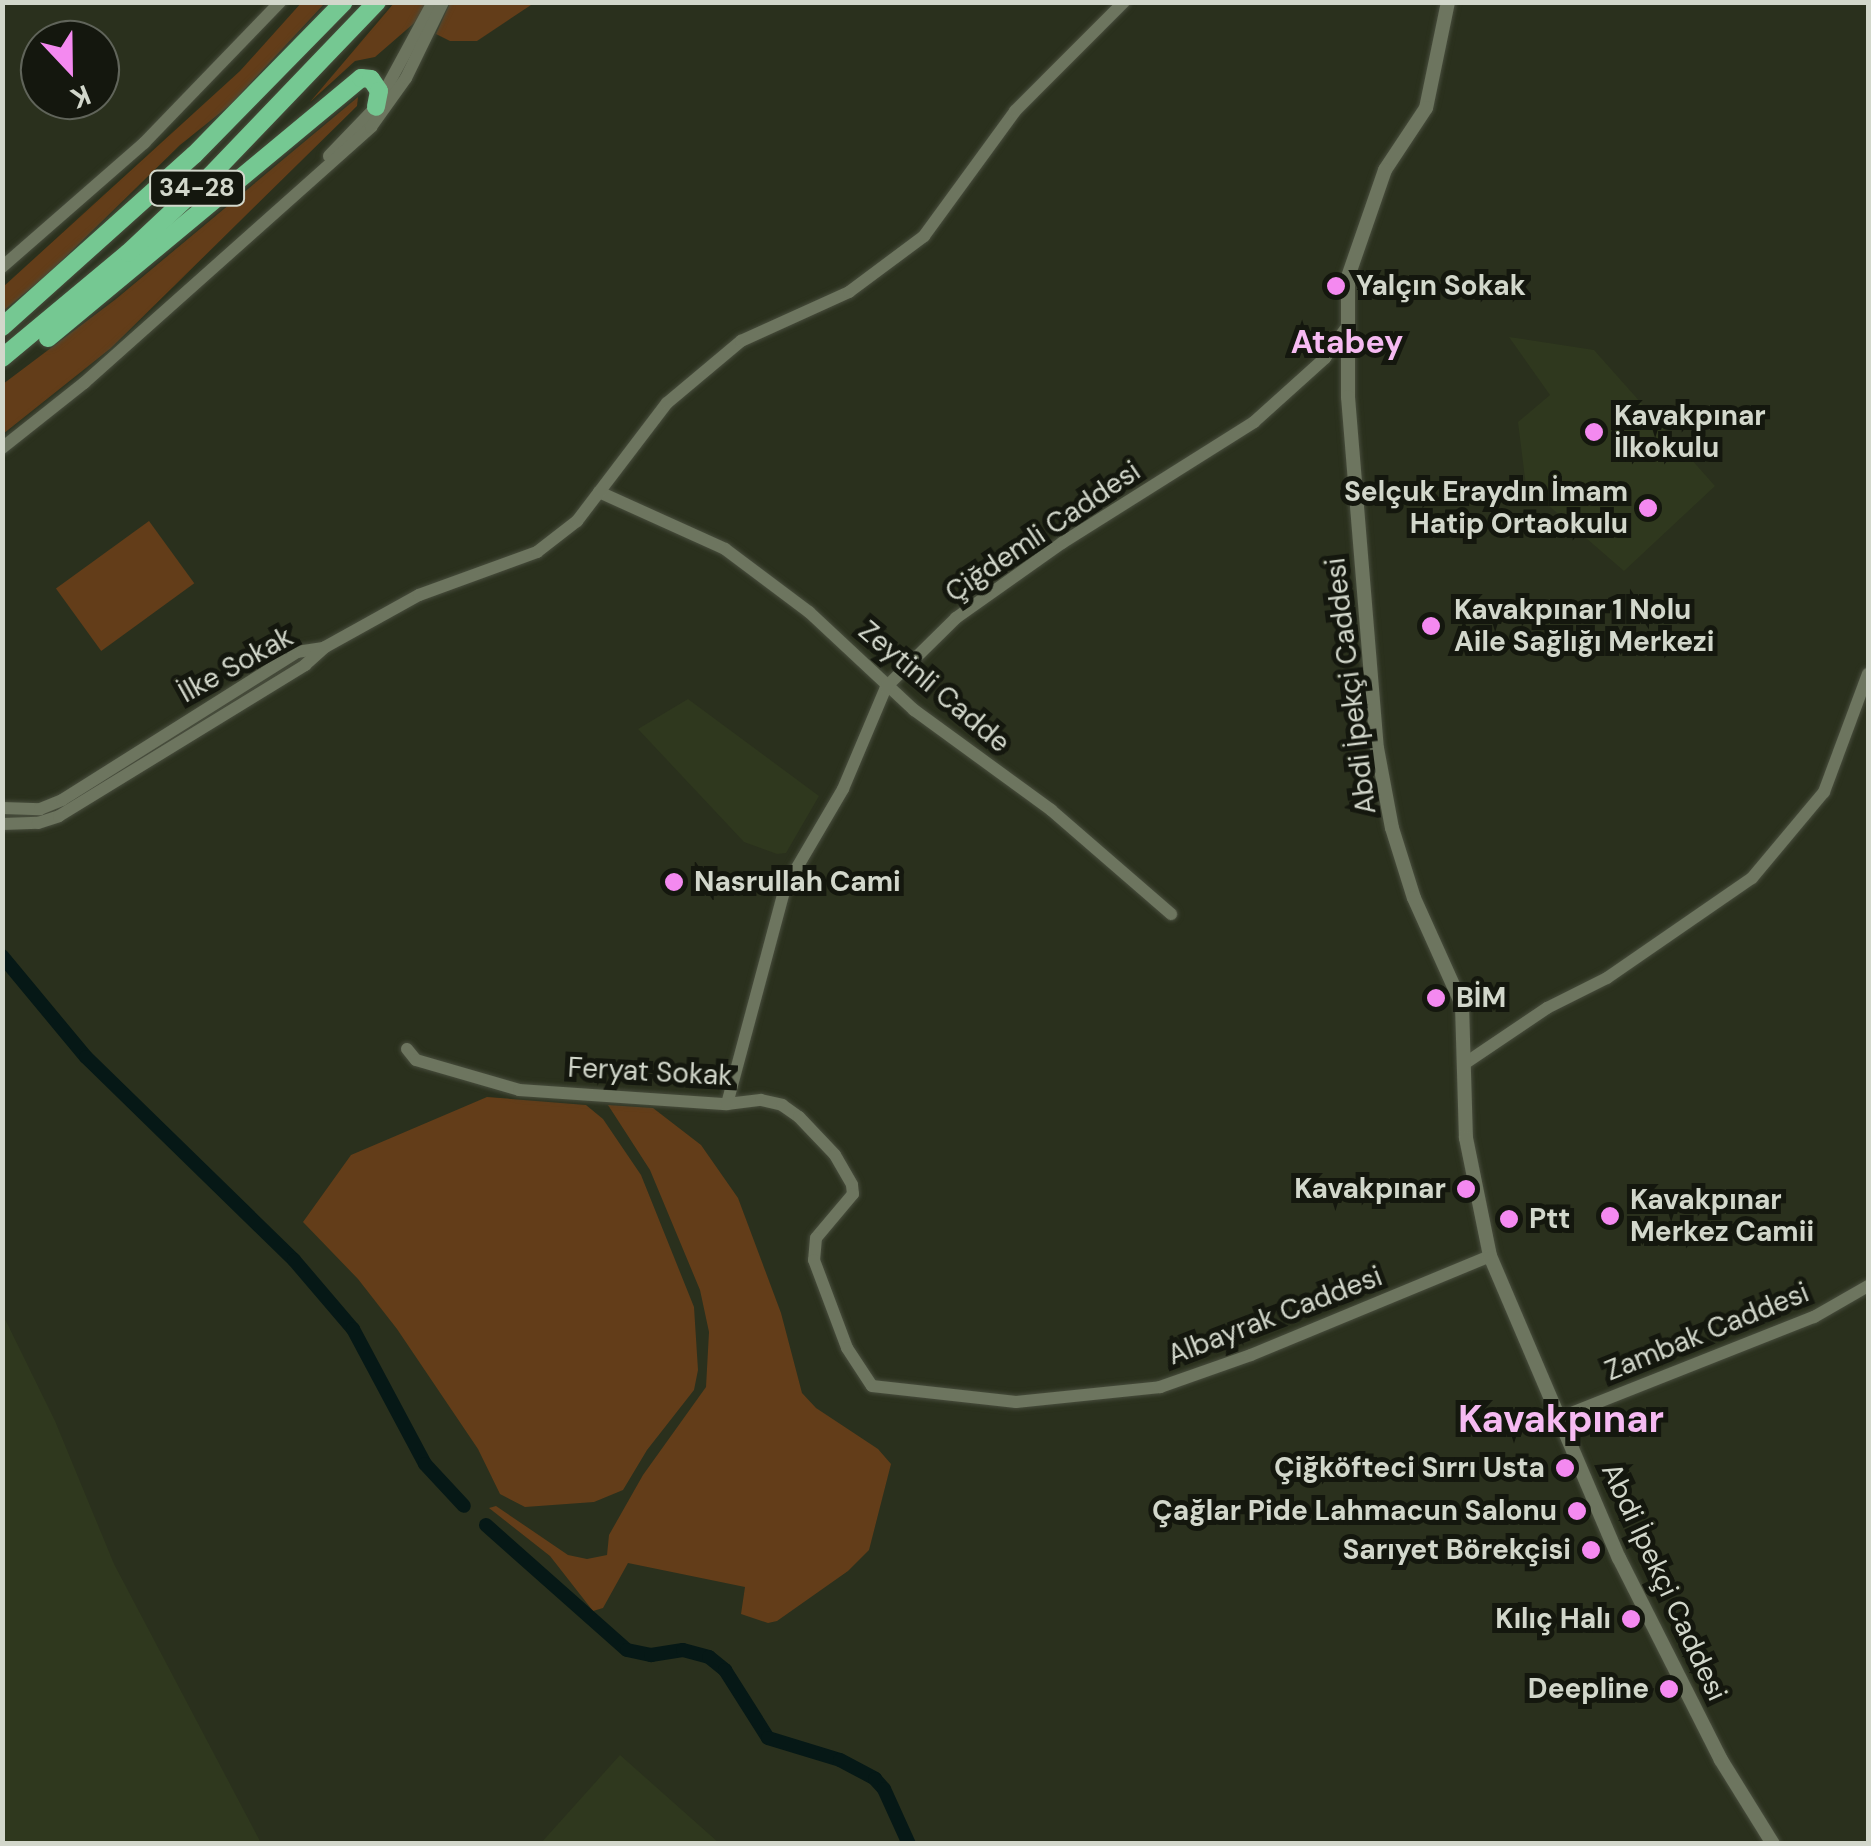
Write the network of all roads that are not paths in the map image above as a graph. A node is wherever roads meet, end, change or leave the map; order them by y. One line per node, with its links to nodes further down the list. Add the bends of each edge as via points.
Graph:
1 (280, 2): 10 (street, via 144,143)
2 (344, 2): 12 (highway, 34-28, via 194,154)
3 (377, 2): 14 (highway, 34-28, via 128,254)
4 (433, 2): 8 (street)
5 (443, 2): 8 (street)
6 (1124, 2): 18 (street, via 1016,111 924,236 849,292 740,341 666,404)
7 (1448, 2): 13 (main road, Abdi İpekçi Caddesi, via 1426,108 1385,170 1348,276)
8 (403, 73): 9 (street); 11 (street, via 357,142)
9 (376, 108): 11 (street); 15 (highway, via 379,91 361,78 94,302)
10 (2, 267)
11 (177, 296): 16 (street); 17 (street)
12 (2, 327)
13 (1345, 329): 21 (street, Çiğdemli Caddesi, via 1324,358 1254,422 956,618); 28 (main road, Abdi İpekçi Caddesi, via 1377,748 1414,898 1462,1005)
14 (2, 358)
15 (2, 370)
16 (2, 440)
17 (2, 448)
18 (599, 492): 19 (street, via 577,521 537,552 418,595); 21 (street, Zeytinli Cadde, via 725,549 809,612)
19 (324, 647): 22 (street, İlke Sokak, via 297,652); 23 (street, İlke Sokak)
20 (1868, 674): 28 (street, via 1824,792 1752,878 1607,978 1547,1008)
21 (886, 687): 26 (street, Zeytinli Cadde, via 1051,810); 29 (street, Çiğdemli Caddesi, via 843,789 785,888)
22 (128, 757): 23 (street); 24 (street, İlke Sokak, via 51,804 18,812)
23 (136, 769): 25 (street, İlke Sokak, via 59,816)
24 (2, 808)
25 (2, 824)
26 (1170, 914)
27 (407, 1049): 29 (street, Feryat Sokak, via 416,1060 519,1090)
28 (1467, 1062): 31 (main road, Abdi İpekçi Caddesi, via 1466,1138)
29 (728, 1104): 30 (street, Feryat Sokak, via 761,1100 790,1111 835,1155)
30 (853, 1194): 31 (street, Albayrak Caddesi, via 827,1220 814,1248 847,1348 872,1386 970,1400 1090,1396 1177,1383)
31 (1490, 1256): 33 (main road, Abdi İpekçi Caddesi)
32 (1868, 1286): 33 (street, Zambak Caddesi, via 1814,1317)
33 (1561, 1418): 34 (main road, Abdi İpekçi Caddesi, via 1652,1626)
34 (1773, 1844)

